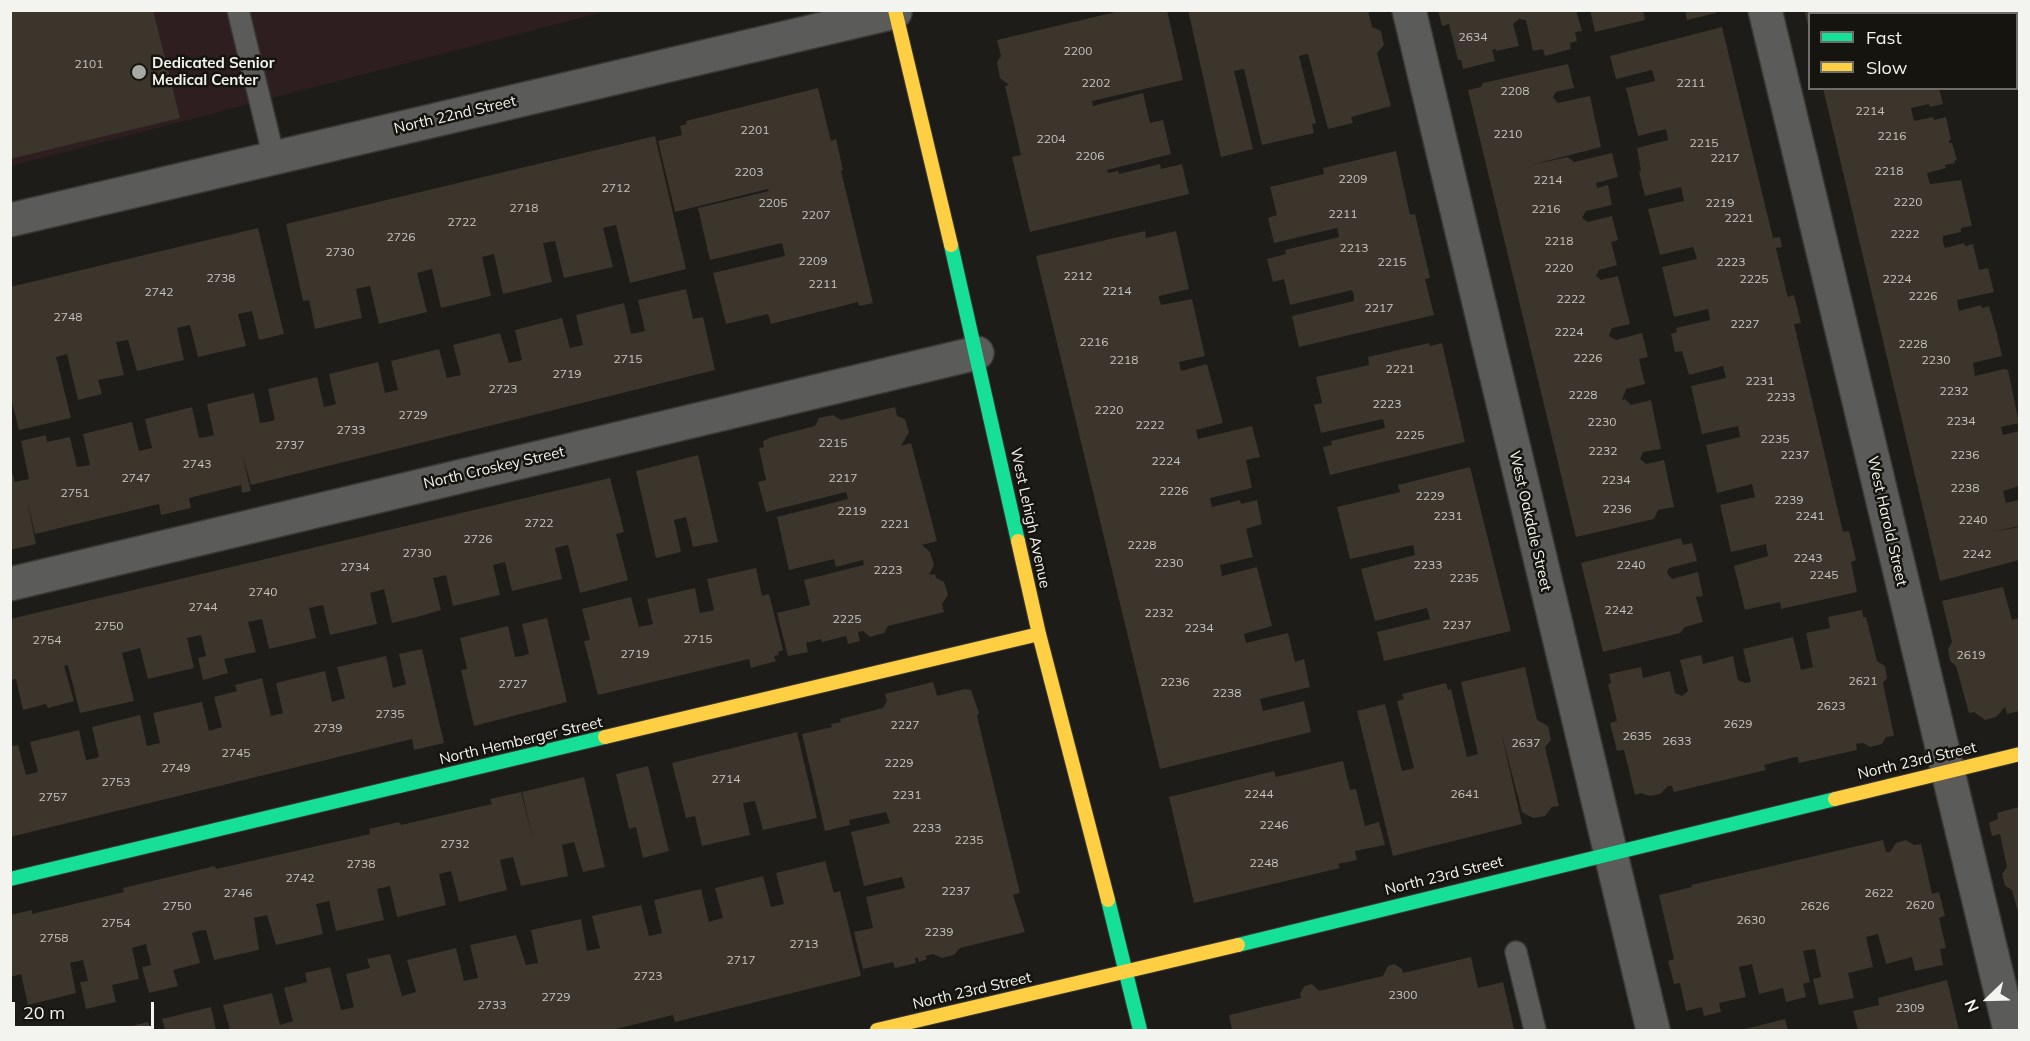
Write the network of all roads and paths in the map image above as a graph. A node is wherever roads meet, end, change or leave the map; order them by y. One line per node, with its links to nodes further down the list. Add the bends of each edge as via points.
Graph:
1 (238, 10): 5 (lane)
2 (1409, 10): 12 (street, West Oakdale Street)
3 (1765, 10): 11 (street, West Harold Street)
4 (897, 11): 5 (street, North 22nd Street); 7 (street, West Lehigh Avenue)
5 (274, 158): 6 (street, North 22nd Street)
6 (10, 220)
7 (977, 353): 8 (street, North Croskey Street); 9 (street, West Lehigh Avenue)
8 (10, 584)
9 (1039, 634): 13 (street, North Hemberger Street); 15 (street, West Lehigh Avenue)
10 (2019, 754): 11 (street, North 23rd Street)
11 (1947, 771): 12 (street, North 23rd Street); 20 (street, West Harold Street)
12 (1610, 853): 15 (street, North 23rd Street); 19 (street, West Oakdale Street)
13 (10, 879)
14 (1516, 952): 18 (lane)
15 (1127, 972): 16 (street, North 23rd Street); 17 (street, West Lehigh Avenue)
16 (877, 1030)
17 (1140, 1030)
18 (1535, 1030)
19 (1653, 1030)
20 (2010, 1030)

